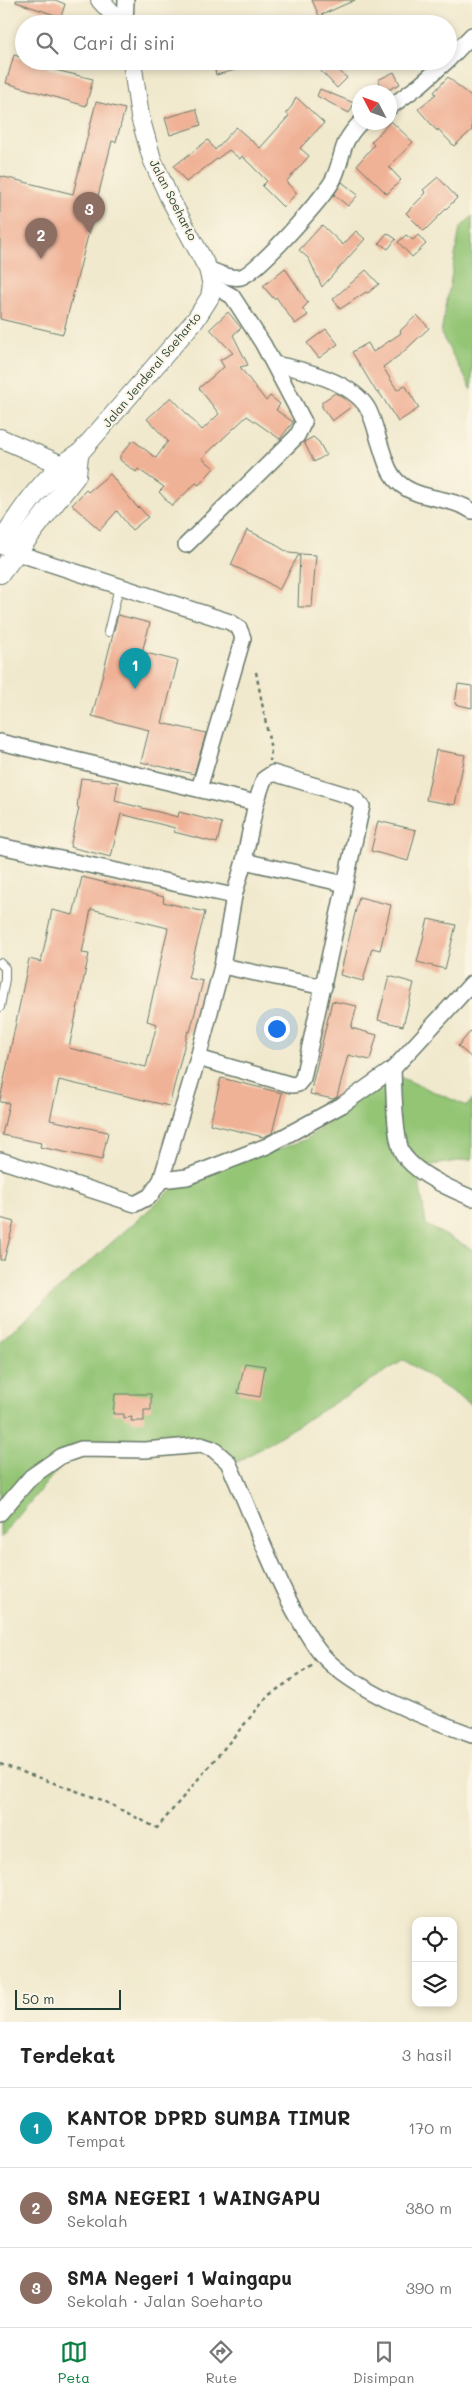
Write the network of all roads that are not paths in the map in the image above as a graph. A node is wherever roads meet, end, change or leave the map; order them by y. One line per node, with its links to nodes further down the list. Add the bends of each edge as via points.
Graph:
1 (100, 0): 3 (street)
2 (126, 0): 4 (street)
3 (115, 15)
4 (125, 15)
5 (472, 35): 6 (street)
6 (457, 51)
7 (133, 70): 11 (street, Jalan Soeharto, via 140,117 152,159)
8 (437, 70): 9 (street)
9 (397, 101)
10 (355, 130): 11 (street, via 345,142 335,174 325,192 269,255 244,276)
11 (210, 277): 12 (street, via 232,296); 14 (street, Jalan Jenderal Soeharto, via 210,297 196,319)
12 (274, 364): 15 (street, via 327,378 357,397 369,410 386,461 399,484 407,490); 16 (street, via 302,417 303,427)
13 (0, 438): 14 (street)
14 (72, 465): 17 (main road, Jalan Jenderal Soeharto)
15 (472, 511)
16 (186, 545)
17 (7, 548): 18 (main road, Jalan Jenderal Soeharto); 19 (street)
18 (0, 573)
19 (119, 587): 20 (lane); 22 (street, via 230,622 239,628 243,638)
20 (108, 632)
21 (0, 742): 22 (street)
22 (199, 789): 23 (street)
23 (256, 803): 25 (street); 26 (street, via 264,779 273,773 358,801 362,806)
24 (0, 846): 27 (street)
25 (244, 861): 26 (street); 27 (street)
26 (345, 884): 31 (street)
27 (234, 896): 29 (street)
28 (0, 963): 32 (lane, via 5,968)
29 (222, 966): 31 (street); 33 (street)
30 (472, 983): 34 (street)
31 (324, 987): 33 (street, via 303,1078 298,1084)
32 (0, 1007)
33 (198, 1058): 36 (street)
34 (393, 1069): 36 (street, via 342,1105 267,1146 187,1177); 37 (street, via 402,1153 426,1174)
35 (0, 1160): 36 (street, via 135,1204 150,1196)
36 (161, 1180)
37 (472, 1198)
38 (0, 1513): 39 (street, via 31,1477 61,1456 81,1449 145,1450 201,1446 213,1449 228,1462 278,1579 324,1657 350,1678 409,1710)
39 (472, 1735)

